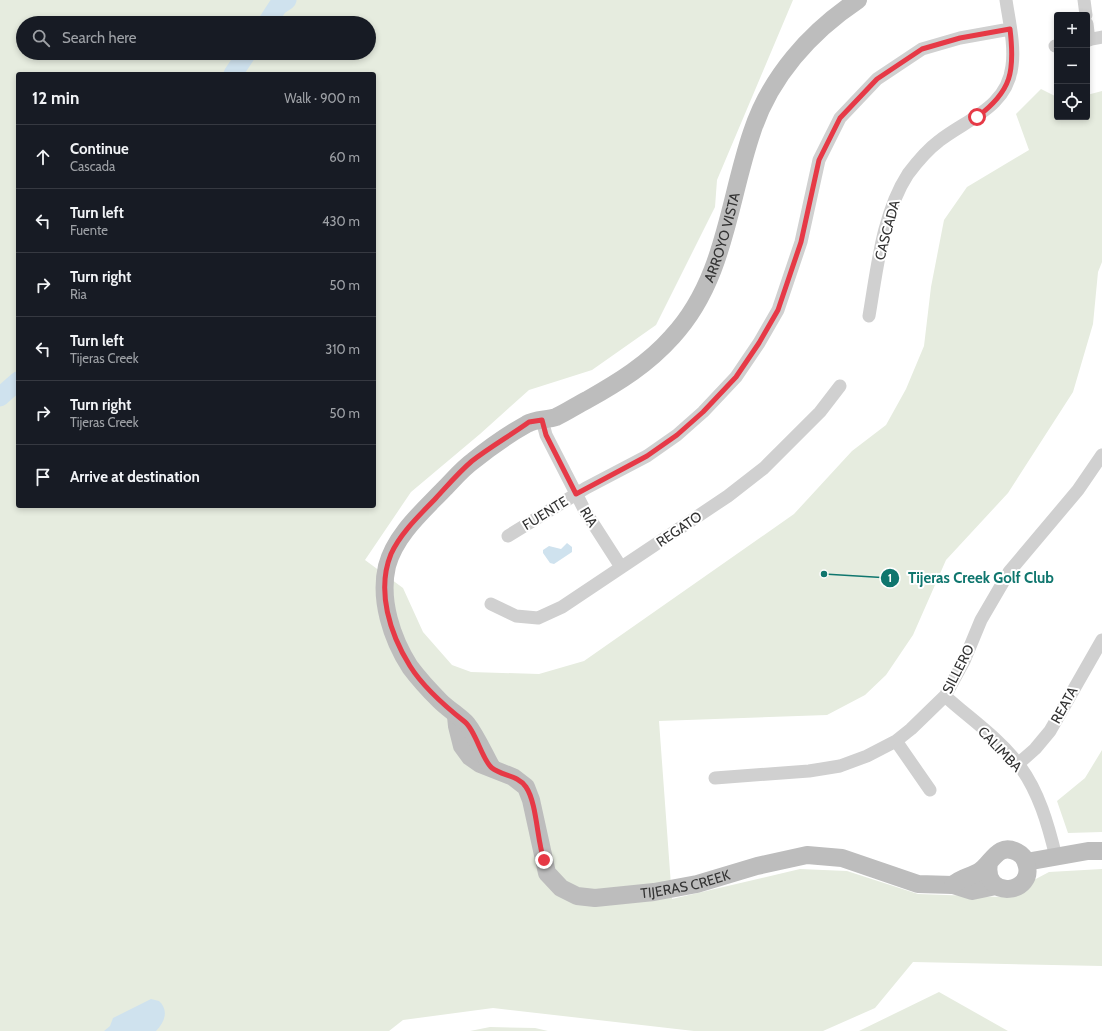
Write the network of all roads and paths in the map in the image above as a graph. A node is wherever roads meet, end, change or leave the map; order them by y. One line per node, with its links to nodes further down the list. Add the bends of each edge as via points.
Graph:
1 (858, 0): 10 (street, ARROYO VISTA, via 838,13 807,42 770,92 752,132 718,258 701,296 687,319 659,352 641,367 554,417)
2 (1006, 0): 5 (street, CASCADA)
3 (1084, 0): 4 (street)
4 (1086, 12)
5 (1010, 29): 8 (street, CASCADA, via 1012,67 1007,85 999,99 977,117 939,141 924,155 898,191 891,209 877,268); 12 (street, FUENTE, via 960,38 922,49 877,79 840,118 819,160 801,242 778,310 736,377 677,435 647,456)
6 (1102, 37): 7 (street)
7 (1090, 40)
8 (869, 316)
9 (840, 386): 14 (street, REGATO, via 820,412 764,468 728,496)
10 (536, 421): 12 (street, RIA, via 546,435); 26 (street, TIJERAS CREEK, via 464,468 415,519 398,542 388,564 384,587 393,632 410,667 456,716 466,723 492,768 513,777 526,787 547,873 561,888 577,896 595,898 654,892 697,884 806,855 842,858 918,884)
11 (1102, 455): 17 (street, SILLERO, via 1078,490 1009,572 981,620 964,661)
12 (576, 494): 13 (street, FUENTE); 14 (street, RIA)
13 (508, 536)
14 (621, 567): 15 (street, REGATO, via 562,607 538,618 516,616)
15 (491, 604)
16 (1102, 640): 19 (street, REATA, via 1050,731)
17 (945, 696): 18 (street, SILLERO, via 929,714); 19 (street, CALIMBA, via 1002,746)
18 (896, 741): 20 (street, SILLERO, via 840,766 809,771); 21 (street)
19 (1018, 764): 23 (street, CALIMBA, via 1030,781 1045,813)
20 (715, 778)
21 (930, 790)
22 (1102, 851): 23 (street)
23 (1056, 857): 24 (street)
24 (1026, 862): 25 (street, via 1018,853 1007,850 996,853); 27 (street, TIJERAS CREEK, via 1027,874 1020,885 1008,890)
25 (989, 863): 26 (street); 27 (street, via 988,876)
26 (953, 885): 27 (street, TIJERAS CREEK, via 972,891)
27 (996, 886)

